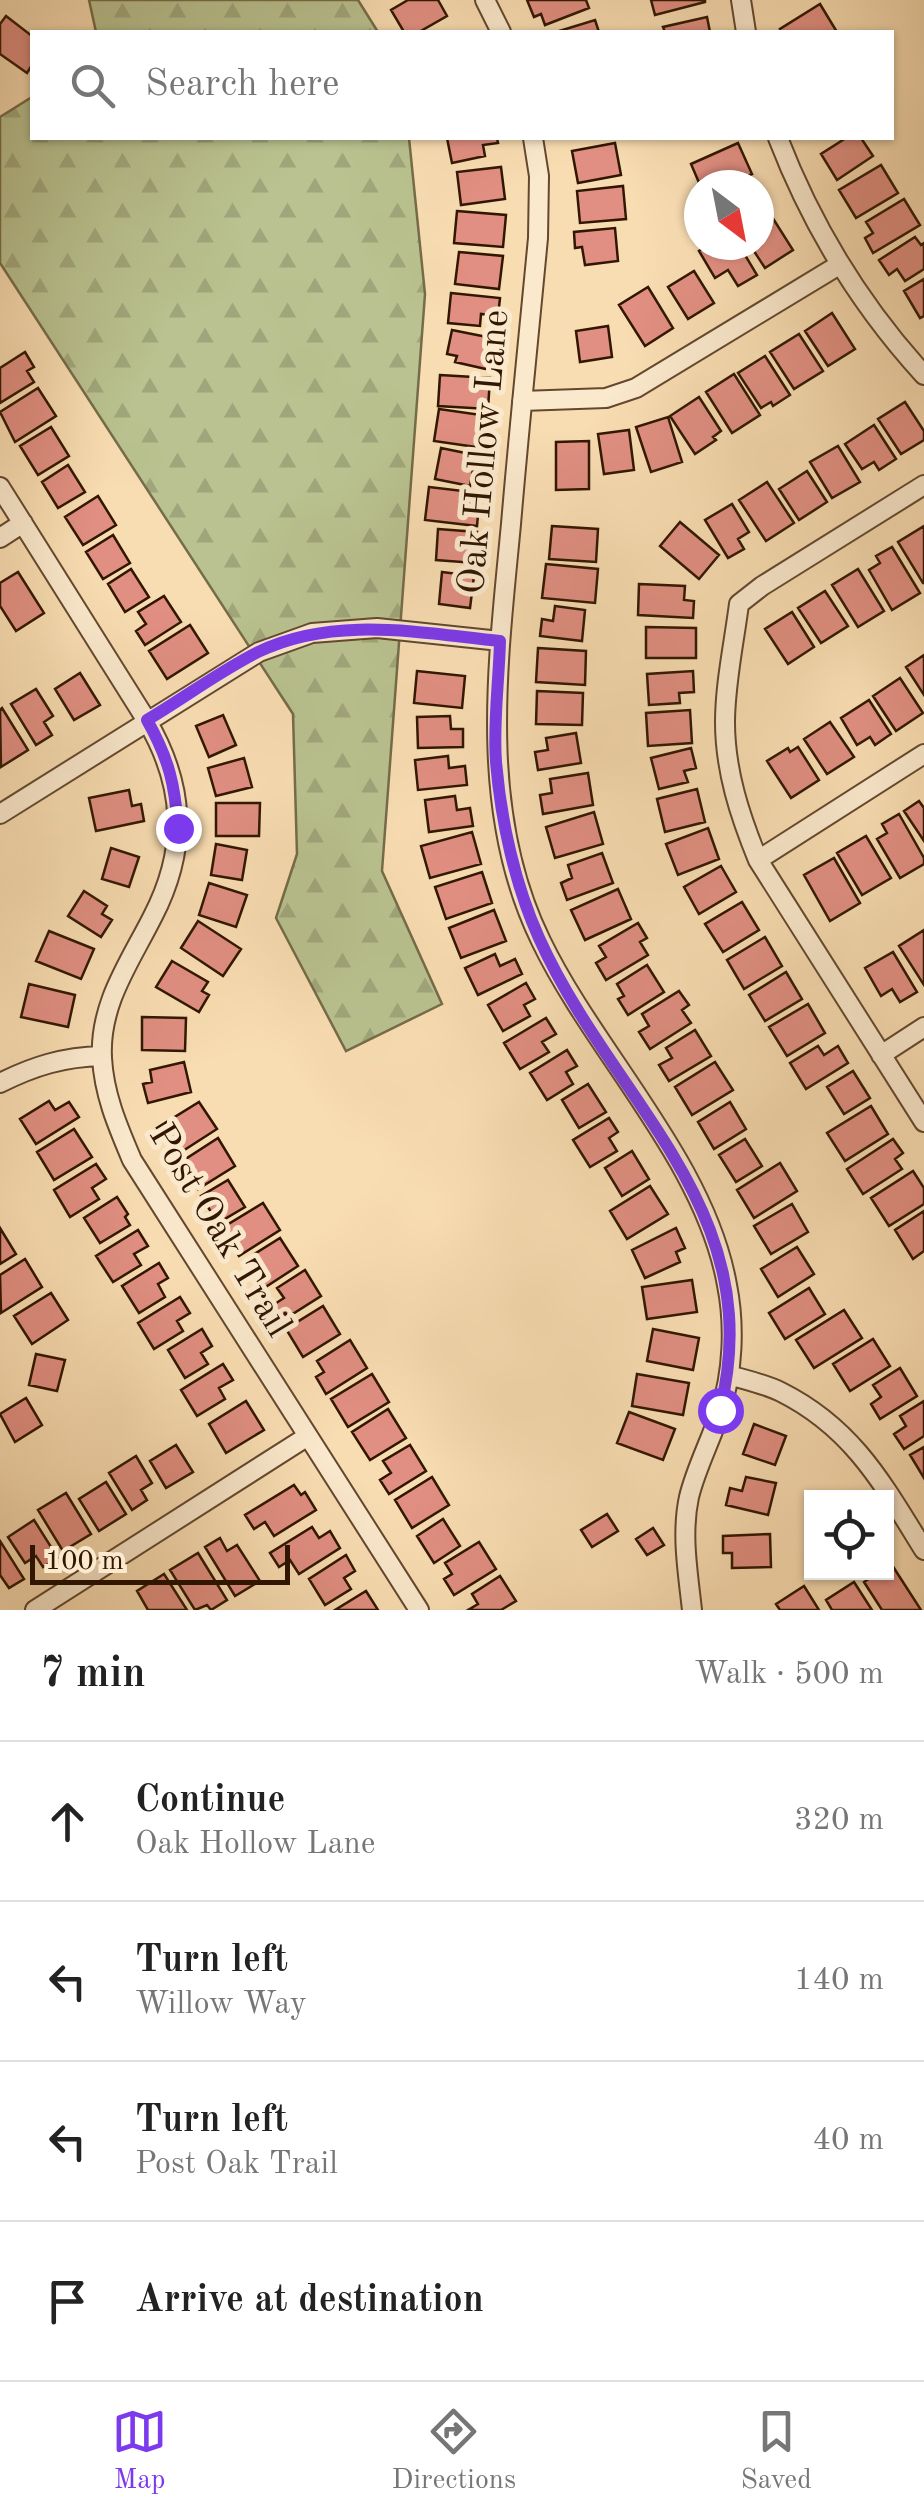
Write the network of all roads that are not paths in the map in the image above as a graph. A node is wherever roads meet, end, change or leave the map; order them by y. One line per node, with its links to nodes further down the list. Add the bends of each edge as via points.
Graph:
1 (486, 0): 3 (street)
2 (741, 0): 4 (street)
3 (500, 30)
4 (746, 30)
5 (534, 140): 9 (street, Oak Hollow Lane, via 538,238)
6 (779, 140): 7 (street)
7 (839, 265): 8 (street); 9 (street, via 636,388 606,398)
8 (924, 375)
9 (522, 401): 14 (street, Oak Hollow Lane)
10 (924, 484): 18 (street, via 739,604 725,722 740,815)
11 (0, 487): 12 (street, Post Oak Trail)
12 (23, 523): 13 (street); 15 (street, Post Oak Trail)
13 (0, 538)
14 (500, 641): 15 (street, via 377,628 312,633 259,652); 24 (street, Oak Hollow Lane, via 496,760 519,880 557,970 704,1212 728,1287)
15 (147, 720): 17 (street); 21 (street, Post Oak Trail, via 176,785 178,828 170,878 109,1006)
16 (924, 754): 18 (street)
17 (0, 814)
18 (758, 860): 20 (street)
19 (924, 1028): 20 (street)
20 (881, 1055): 23 (street)
21 (102, 1056): 22 (street, via 66,1057); 25 (street, Post Oak Trail, via 112,1112 132,1160)
22 (0, 1084)
23 (924, 1122)
24 (729, 1376): 26 (street, via 778,1390 844,1435 868,1460); 29 (street, Oak Hollow Lane, via 689,1498)
25 (308, 1436): 27 (street); 28 (street, Post Oak Trail)
26 (924, 1550)
27 (35, 1610)
28 (419, 1610)
29 (692, 1610)

